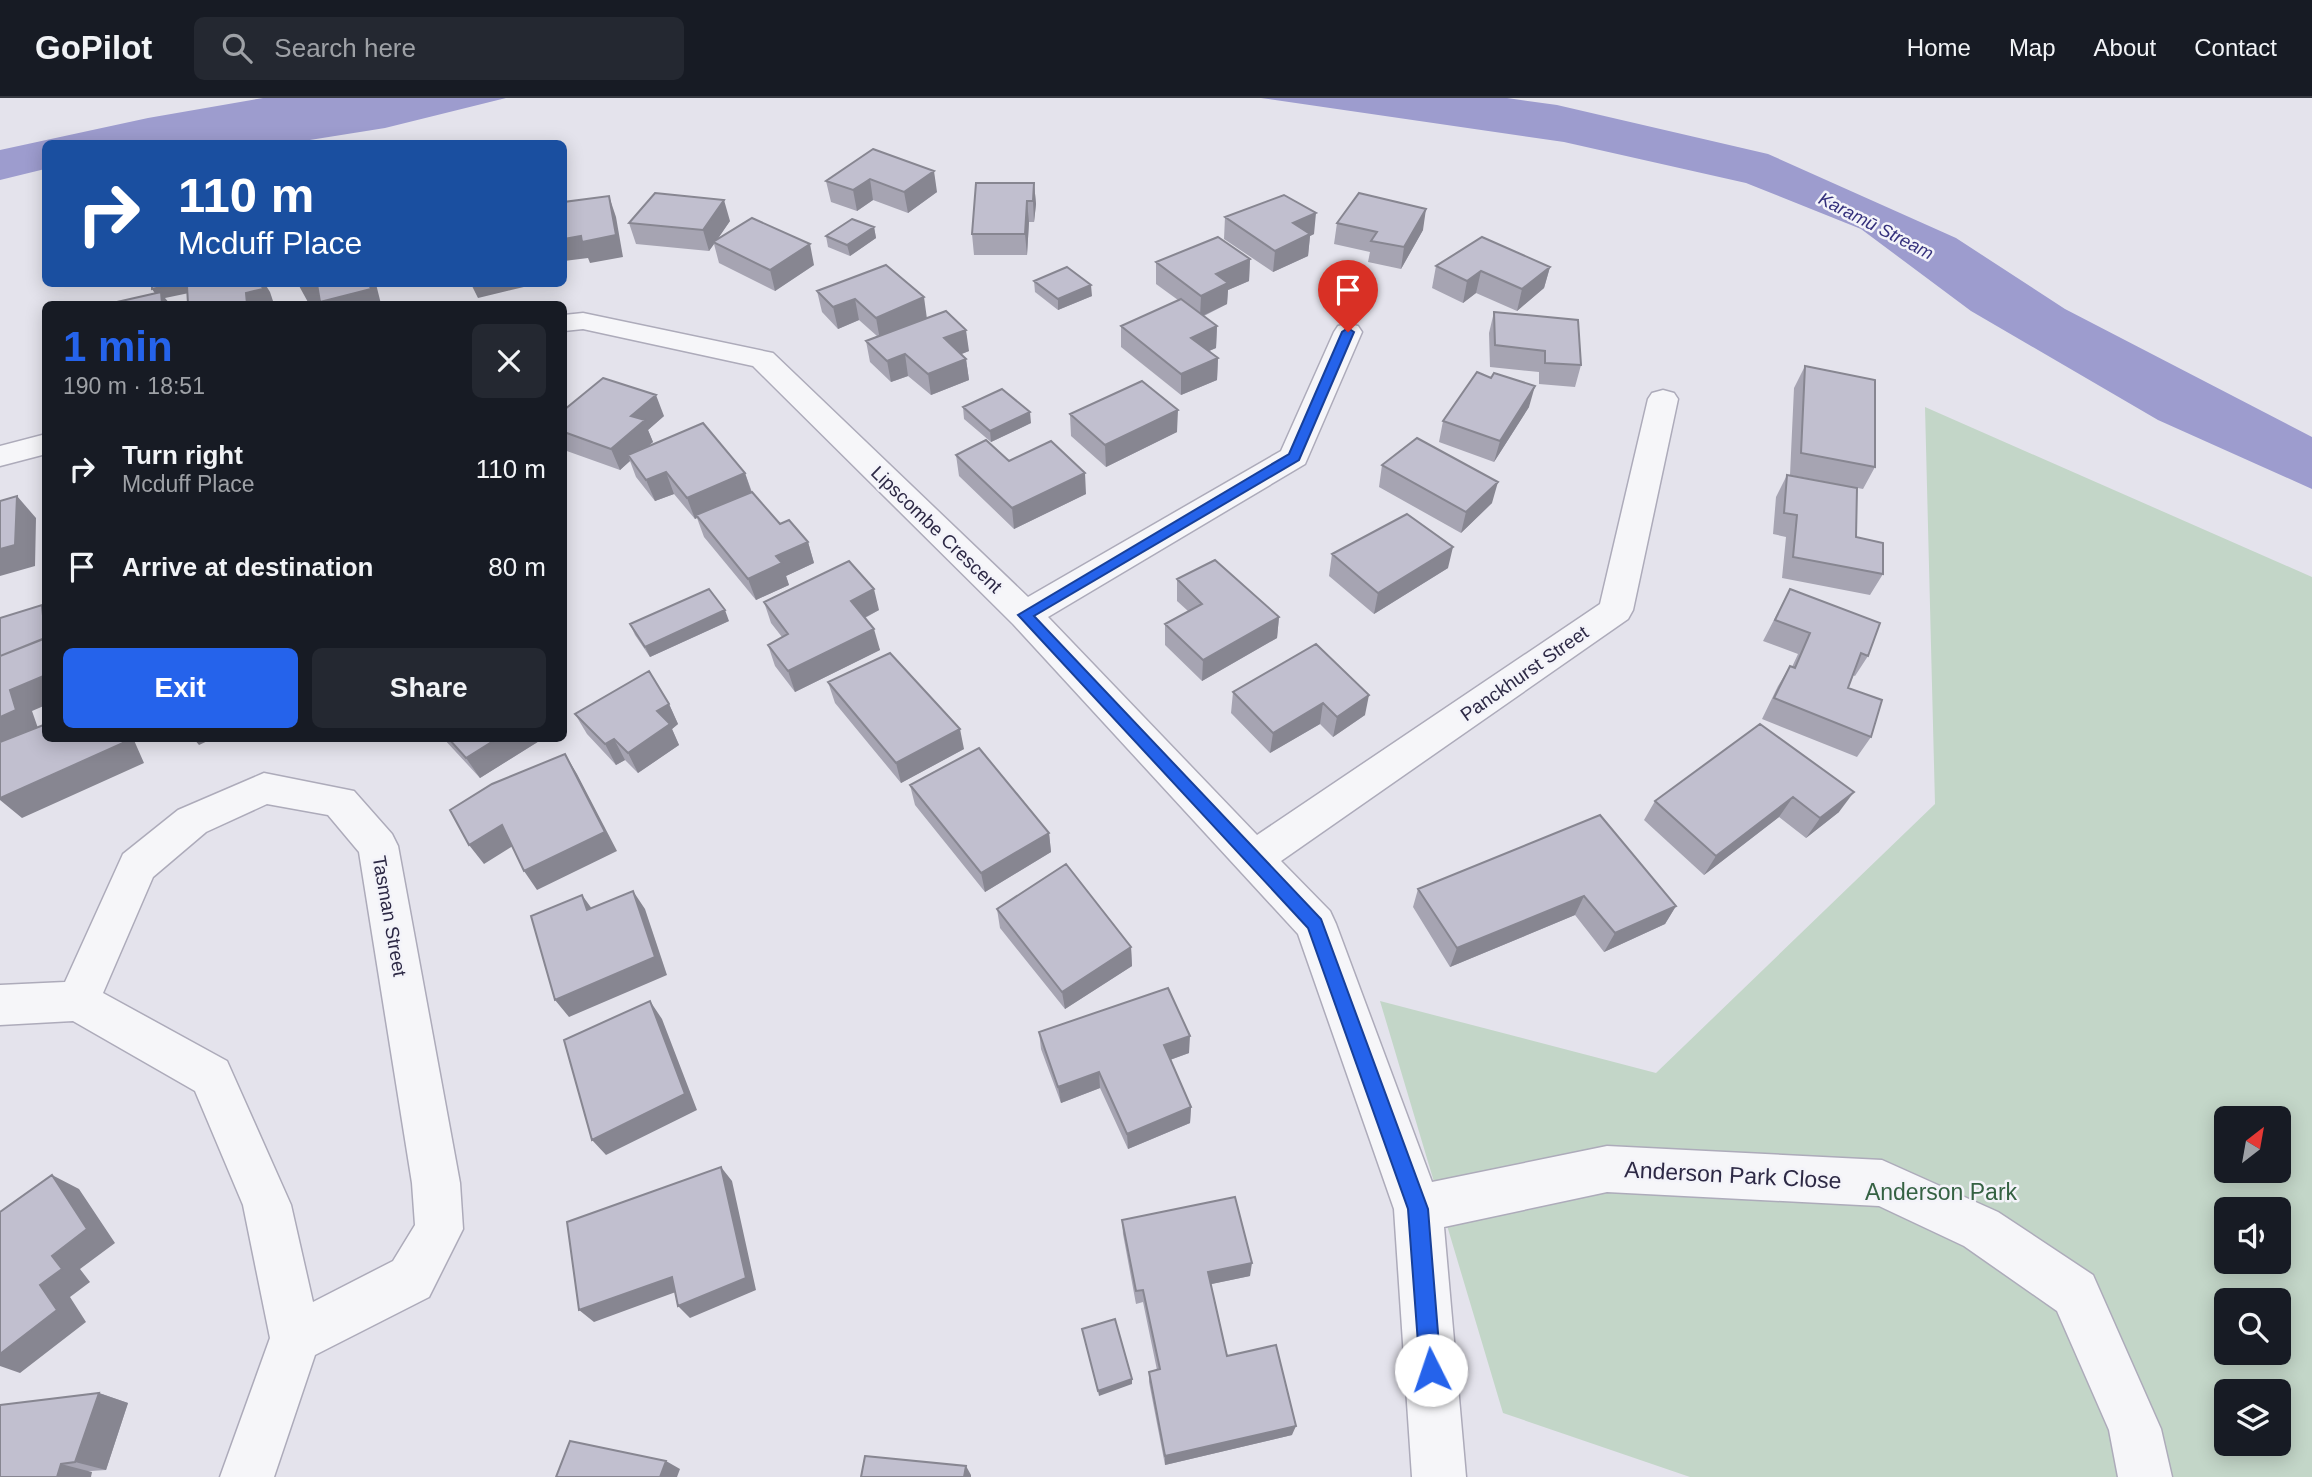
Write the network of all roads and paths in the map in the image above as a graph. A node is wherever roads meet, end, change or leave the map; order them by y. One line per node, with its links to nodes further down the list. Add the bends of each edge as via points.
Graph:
1 (567, 323): 6 (street, Lipscombe Crescent, via 583,321 763,359)
2 (1348, 332): 6 (street, via 1294,457)
3 (1662, 399): 7 (street, Panckhurst Street, via 1616,610)
4 (42, 445): 5 (street)
5 (0, 456)
6 (1025, 615): 7 (street, Lipscombe Crescent)
7 (1254, 858): 10 (street, Lipscombe Crescent, via 1315,924)
8 (78, 1001): 9 (street); 11 (street, via 211,1076 267,1205); 11 (street, Tasman Street, via 137,866 192,821 264,788 340,802 377,846 436,1183 439,1229 411,1279)
9 (0, 1004)
10 (1418, 1209): 13 (street, Lipscombe Crescent); 14 (street, Anderson Park Close, via 1607,1169 1882,1183 1981,1229 2076,1293 2135,1429)
11 (295, 1338): 12 (street)
12 (247, 1477)
13 (1439, 1477)
14 (2145, 1477)

